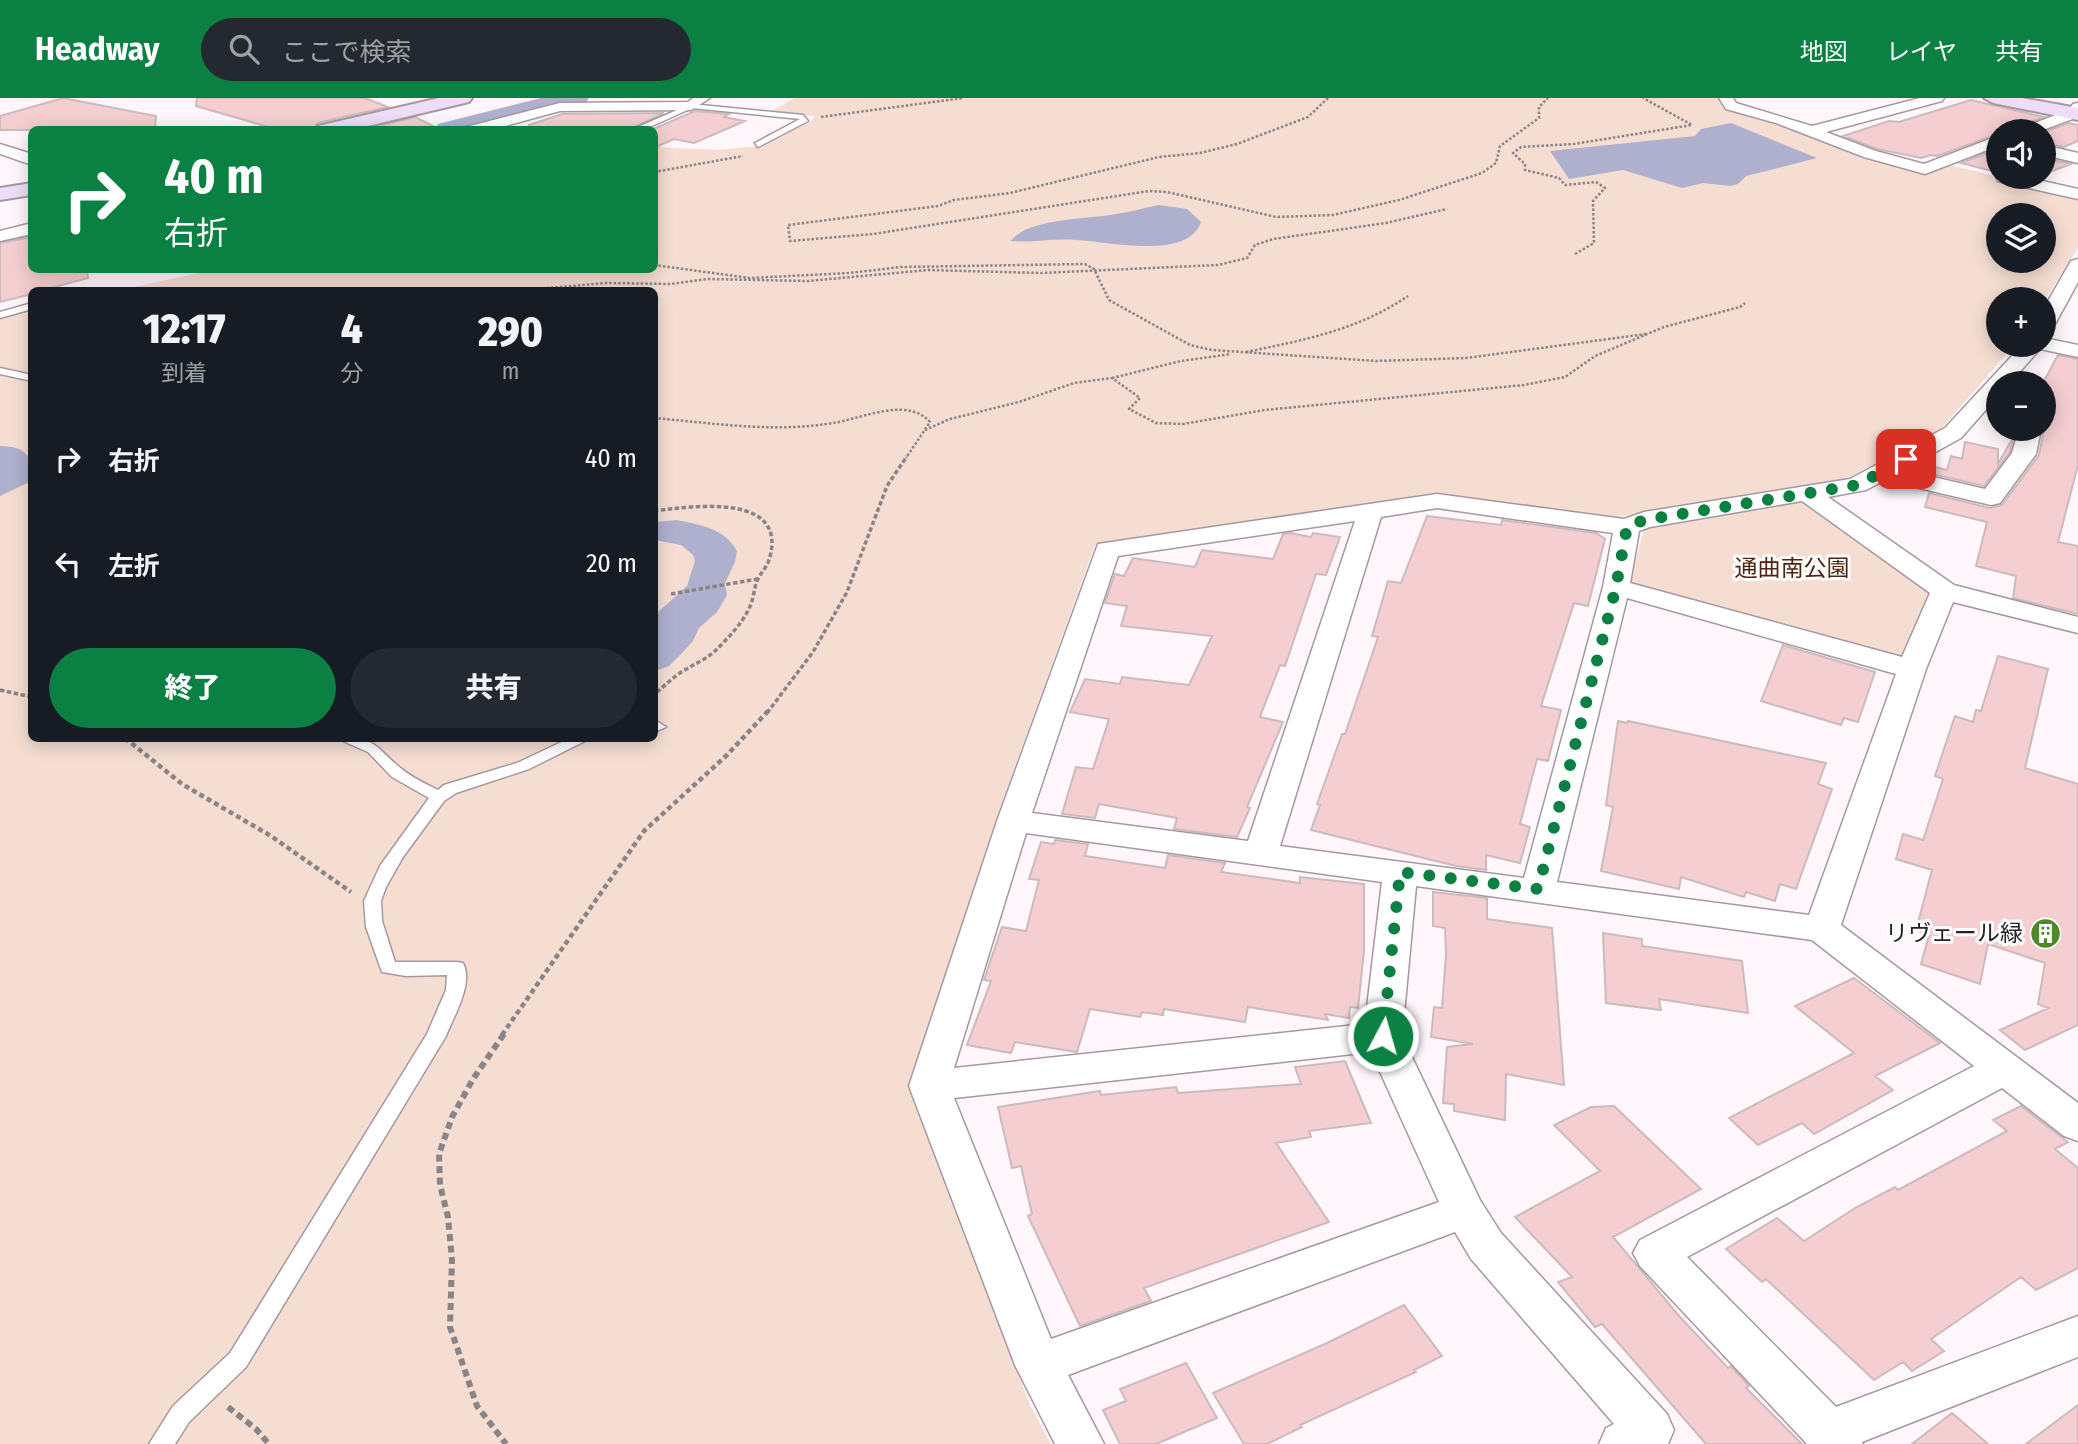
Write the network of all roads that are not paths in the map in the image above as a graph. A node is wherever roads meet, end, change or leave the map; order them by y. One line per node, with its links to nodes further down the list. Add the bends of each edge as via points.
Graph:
1 (463, 98): 8 (main road)
2 (1726, 98): 11 (street, via 1731,106)
3 (1937, 98): 11 (street)
4 (1993, 98): 6 (main road)
5 (697, 102): 9 (street, via 560,107); 10 (lane); 12 (lane, via 803,117)
6 (2077, 112): 7 (street)
7 (2056, 120)
8 (342, 126)
9 (486, 126)
10 (644, 126)
11 (1812, 131): 18 (street, via 1925,169)
12 (758, 145)
13 (1986, 145): 18 (street)
14 (0, 149): 17 (street)
15 (2056, 153): 16 (street)
16 (2078, 158)
17 (28, 159)
18 (1944, 161): 19 (street)
19 (1986, 172)
20 (2056, 189): 23 (street)
21 (28, 190): 22 (main road)
22 (0, 194)
23 (2078, 194)
24 (28, 229): 25 (street)
25 (0, 236)
26 (28, 241): 27 (street)
27 (0, 248)
28 (2078, 265): 29 (street)
29 (2056, 304)
30 (28, 307): 31 (lane)
31 (0, 315)
32 (2056, 346): 33 (street)
33 (2078, 351)
34 (2022, 357): 37 (street)
35 (0, 371): 36 (lane)
36 (28, 377)
37 (1970, 415): 38 (street); 40 (street, via 1954,433)
38 (1986, 419)
39 (2027, 441): 40 (street, via 2024,454 1991,498)
40 (1882, 472): 41 (street, via 1857,485)
41 (1808, 494): 43 (street, via 1644,520); 45 (street)
42 (1370, 512): 43 (street, via 1437,501); 51 (street, via 1107,550); 52 (street)
43 (1627, 527): 44 (street)
44 (1616, 587): 47 (street); 54 (street)
45 (1944, 591): 46 (street); 47 (street)
46 (2078, 625)
47 (1912, 669): 55 (street)
48 (354, 742): 50 (lane, via 373,749 398,774)
49 (574, 742): 50 (lane)
50 (438, 797): 65 (lane, via 387,869 371,912 388,967 457,968 455,990 436,1036 238,1360 181,1414)
51 (1013, 821): 52 (street); 58 (street)
52 (1261, 853): 53 (street)
53 (1400, 872): 54 (street); 56 (street)
54 (1538, 889): 55 (street)
55 (1822, 929): 57 (street)
56 (1383, 1036): 58 (street); 60 (street)
57 (2003, 1069): 59 (street); 64 (street, via 1655,1253)
58 (929, 1086): 62 (street)
59 (2078, 1125)
60 (1464, 1212): 62 (street); 63 (street, via 1486,1246)
61 (2078, 1336): 64 (street)
62 (1038, 1366): 66 (street)
63 (1645, 1439)
64 (1833, 1439)
65 (161, 1444)
66 (1080, 1444)

